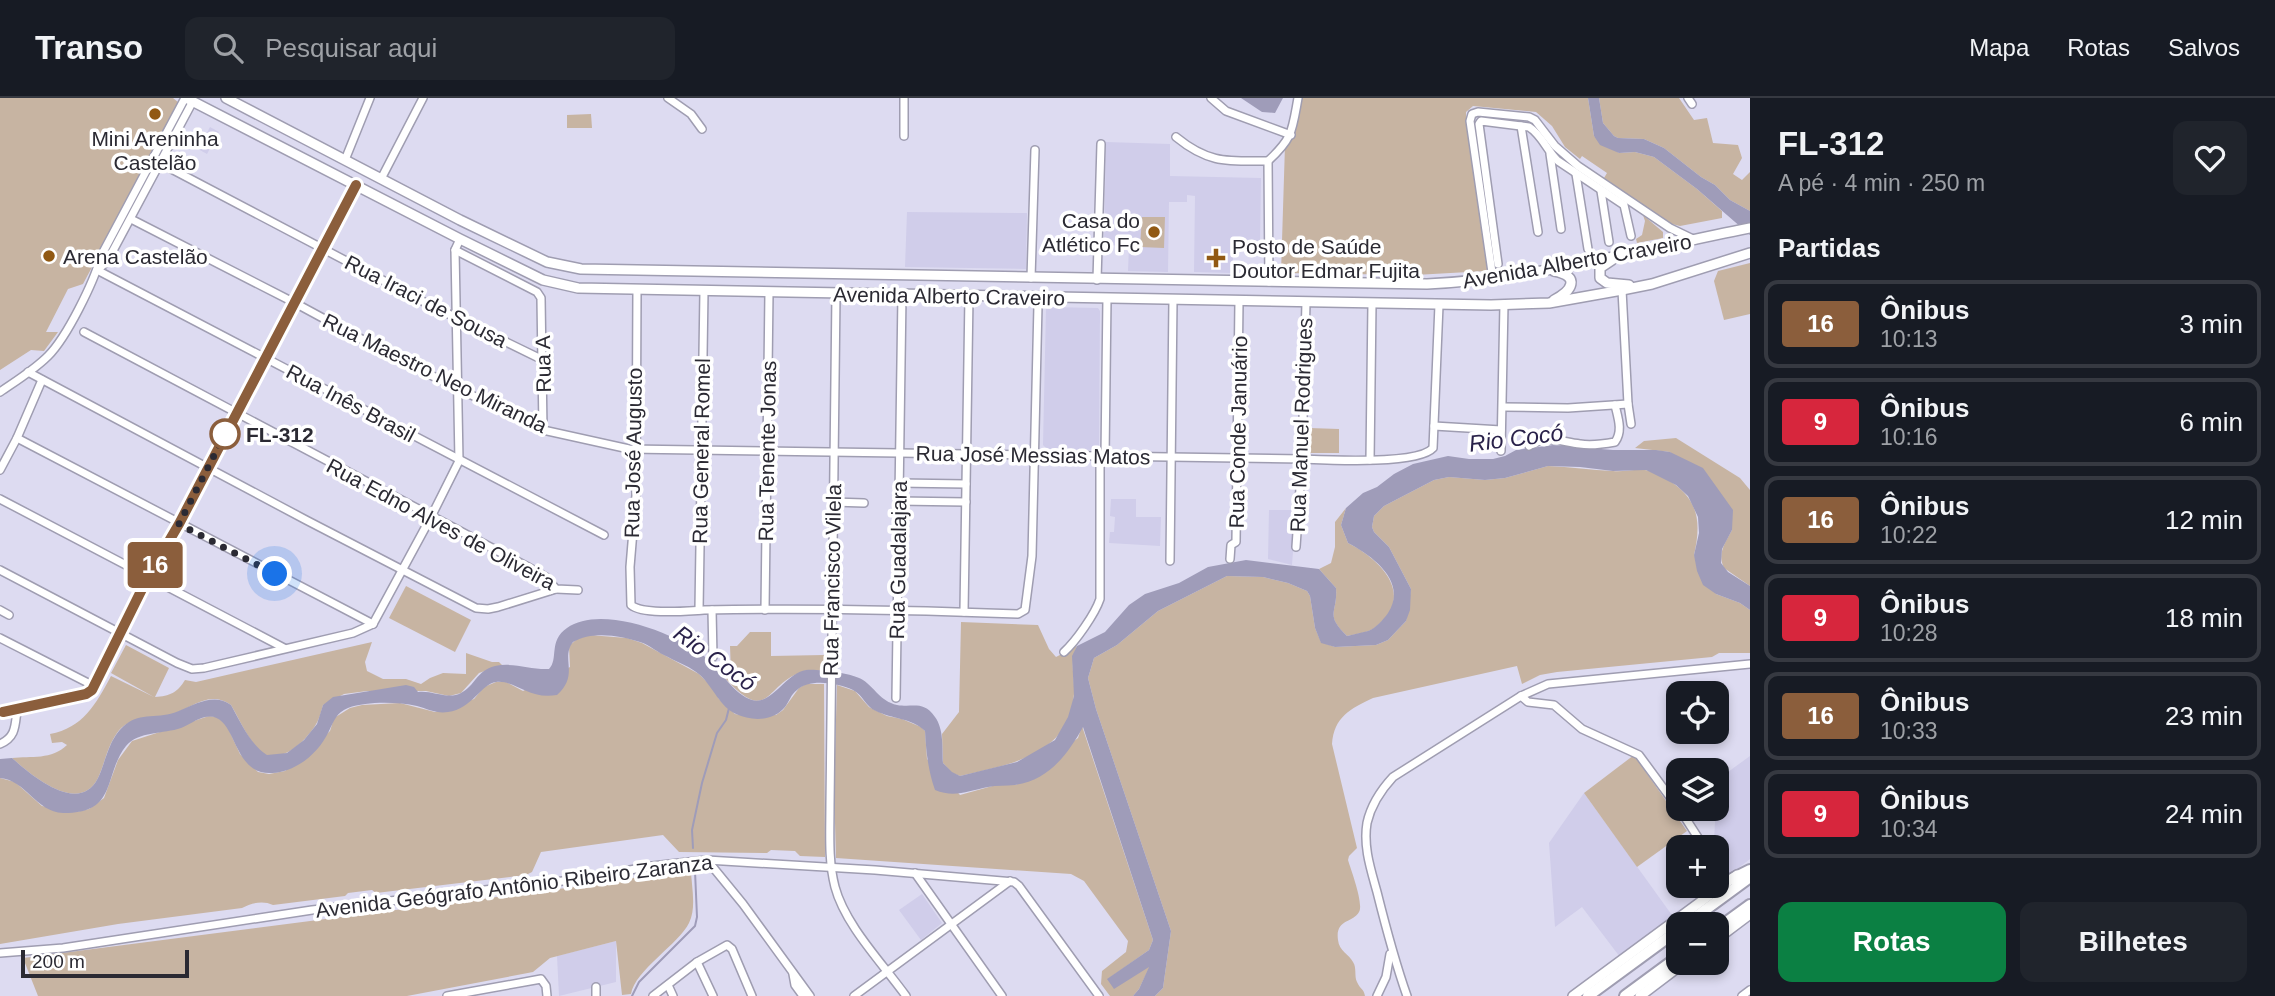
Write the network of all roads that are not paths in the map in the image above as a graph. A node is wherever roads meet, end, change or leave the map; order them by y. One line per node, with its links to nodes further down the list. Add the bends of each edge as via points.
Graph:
1 (226, 98): 17 (main road, Avenida Alberto Craveiro)
2 (370, 98): 17 (street)
3 (423, 98): 21 (street)
4 (668, 98): 10 (street, via 691,114)
5 (904, 98): 12 (street)
6 (1211, 98): 11 (street, via 1226,111)
7 (1298, 98): 11 (street)
8 (188, 99): 19 (street); 23 (main road, Avenida Alberto Craveiro); 42 (street)
9 (1521, 126): 16 (street, via 1534,130); 30 (street); 41 (street, via 1479,124)
10 (702, 129)
11 (1291, 135): 18 (street)
12 (904, 136)
13 (1176, 137): 18 (street, via 1196,152 1221,161)
14 (1101, 144): 47 (street)
15 (1035, 150): 44 (street)
16 (1549, 152): 20 (street); 28 (street)
17 (345, 160): 21 (main road, Avenida Alberto Craveiro)
18 (1268, 161): 48 (street)
19 (160, 163): 25 (street); 36 (street, Rua Iraci de Sousa)
20 (1576, 173): 22 (street); 37 (street)
21 (381, 179): 26 (main road, Avenida Alberto Craveiro)
22 (1593, 180): 24 (street); 27 (street); 46 (street, via 1535,120 1472,114)
23 (356, 185): 32 (main road, Avenida Alberto Craveiro); 36 (street)
24 (1601, 191): 31 (street, via 1626,208); 34 (street)
25 (131, 219): 42 (street, via 108,260); 62 (street, Rua Maestro Neo Miranda)
26 (468, 224): 32 (main road); 44 (main road, Avenida Alberto Craveiro, via 547,262 581,269)
27 (1670, 228): 33 (street); 35 (street)
28 (1561, 229)
29 (1745, 229): 33 (main road, Avenida Alberto Craveiro)
30 (1538, 232)
31 (1631, 236)
32 (460, 239): 38 (street); 50 (main road, Avenida Alberto Craveiro, via 556,284)
33 (1695, 240): 35 (main road, Avenida Alberto Craveiro)
34 (1609, 242)
35 (1667, 245): 39 (main road, Avenida Alberto Craveiro)
36 (322, 248): 62 (street); 67 (street, Rua Iraci de Sousa)
37 (1588, 249)
38 (455, 250): 67 (street); 70 (street, Rua A, via 537,292)
39 (1633, 252): 43 (main road, Avenida Alberto Craveiro); 49 (main road, via 1604,264 1600,276 1609,284)
40 (1750, 253): 49 (main road, Avenida Alberto Craveiro)
41 (1498, 264)
42 (97, 270): 69 (street, Rua Inês Brasil); 71 (street, via 55,348)
43 (1546, 270): 46 (main road, Avenida Alberto Craveiro); 64 (main road, via 1564,274 1571,282 1567,292)
44 (1031, 278): 45 (main road, Avenida Alberto Craveiro)
45 (1045, 278): 47 (main road, Avenida Alberto Craveiro); 57 (main road)
46 (1493, 279): 48 (main road, Avenida Alberto Craveiro, via 1427,284)
47 (1097, 280): 48 (main road, Avenida Alberto Craveiro)
48 (1269, 282)
49 (1644, 286): 51 (main road, Avenida Alberto Craveiro)
50 (637, 289): 52 (main road, Avenida Alberto Craveiro); 85 (street, Rua José Augusto)
51 (1622, 290): 64 (main road, Avenida Alberto Craveiro); 75 (street)
52 (704, 291): 53 (main road, Avenida Alberto Craveiro); 86 (street, Rua General Romel)
53 (769, 292): 54 (main road, Avenida Alberto Craveiro); 87 (street, Rua Tenente Jonas)
54 (836, 294): 55 (main road, Avenida Alberto Craveiro); 89 (street, Rua Francisco Vilela)
55 (902, 295): 56 (main road, Avenida Alberto Craveiro); 90 (street, Rua Guadalajara)
56 (969, 296): 57 (main road, Avenida Alberto Craveiro); 91 (street)
57 (1041, 297): 58 (main road, Avenida Alberto Craveiro); 92 (street)
58 (1107, 298): 59 (main road, Avenida Alberto Craveiro); 93 (street)
59 (1173, 300): 60 (main road, Avenida Alberto Craveiro); 94 (street)
60 (1239, 301): 61 (main road, Avenida Alberto Craveiro); 95 (street, Rua Conde Januário)
61 (1306, 302): 63 (main road, Avenida Alberto Craveiro); 96 (street, Rua Manuel Rodrigues)
62 (295, 303): 69 (street); 73 (street, Rua Maestro Neo Miranda)
63 (1372, 303): 66 (main road, Avenida Alberto Craveiro); 97 (street)
64 (1549, 303): 65 (main road, Avenida Alberto Craveiro)
65 (1504, 304): 66 (main road, Avenida Alberto Craveiro); 77 (street)
66 (1439, 305): 80 (street)
67 (455, 318): 70 (street, Rua Iraci de Sousa); 73 (street)
68 (84, 332): 78 (street, Rua Edno Alves de Oliveira)
69 (265, 358): 78 (street); 98 (street, Rua Inês Brasil)
70 (543, 360): 81 (street, Rua A)
71 (28, 372): 72 (street); 74 (street)
72 (41, 380): 83 (street); 99 (street)
73 (457, 388): 81 (street, Rua Maestro Neo Miranda); 98 (street)
74 (0, 392)
75 (1628, 404): 76 (street); 79 (street, via 1634,424)
76 (1615, 405): 77 (street); 79 (street)
77 (1503, 407): 82 (street)
78 (236, 413): 99 (street); 108 (street, Rua Edno Alves de Oliveira)
79 (1619, 425): 84 (street, via 1615,442 1581,444 1549,439)
80 (1434, 426): 82 (street); 97 (street, Rua José Messias Matos, via 1430,452)
81 (544, 430): 85 (street, Rua Maestro Neo Miranda)
82 (1501, 430): 88 (street)
83 (17, 438): 100 (street); 109 (street)
84 (1529, 446)
85 (634, 449): 86 (street, Rua José Messias Matos); 120 (street, Rua José Augusto, via 631,607)
86 (701, 450): 87 (street, Rua José Messias Matos); 120 (street, Rua General Romel)
87 (767, 451): 89 (street, Rua José Messias Matos); 122 (street, Rua Tenente Jonas)
88 (1501, 451)
89 (834, 452): 90 (street, Rua José Messias Matos); 105 (street, Rua Francisco Vilela)
90 (899, 453): 91 (street, Rua José Messias Matos); 101 (street, Rua Guadalajara)
91 (966, 453): 92 (street, Rua José Messias Matos); 102 (street)
92 (1034, 455): 93 (street, Rua José Messias Matos); 125 (street, via 1027,607 1018,614)
93 (1102, 456): 94 (street, Rua José Messias Matos); 131 (street, via 1100,599)
94 (1172, 458): 95 (street, Rua José Messias Matos); 113 (street)
95 (1237, 458): 96 (street, Rua José Messias Matos); 112 (street, Rua Conde Januário, via 1236,542 1231,545)
96 (1303, 459): 97 (street, Rua José Messias Matos); 111 (street, Rua Manuel Rodrigues)
97 (1370, 460)
98 (459, 461): 108 (street); 110 (street, Rua Inês Brasil)
99 (208, 468): 109 (street); 115 (street)
100 (0, 470)
101 (899, 483): 102 (street); 104 (street, Rua Guadalajara)
102 (966, 484): 106 (street)
103 (0, 499): 116 (street)
104 (898, 501): 106 (street); 124 (street, Rua Guadalajara)
105 (833, 502): 107 (street); 123 (street, Rua Francisco Vilela)
106 (966, 502): 125 (street)
107 (864, 503)
108 (431, 517): 115 (street); 117 (street, Rua Edno Alves de Oliveira, via 542,575)
109 (179, 524): 116 (street); 127 (street)
110 (604, 535)
111 (1296, 547)
112 (1230, 559)
113 (1170, 561)
114 (0, 570): 128 (street)
115 (401, 570): 117 (street, via 482,609); 127 (street)
116 (148, 577): 128 (street); 130 (street)
117 (556, 589): 118 (street, Rua Edno Alves de Oliveira)
118 (578, 590)
119 (0, 610): 126 (street)
120 (699, 610): 121 (street)
121 (712, 610): 122 (street); 132 (street)
122 (765, 610): 123 (street)
123 (831, 610): 124 (street); 142 (street, Rua Francisco Vilela)
124 (896, 611): 125 (street); 136 (street, Rua Guadalajara)
125 (964, 612)
126 (9, 615)
127 (373, 624): 130 (street)
128 (120, 632): 130 (street, via 192,668); 134 (street)
129 (0, 638): 134 (street)
130 (285, 648)
131 (1064, 652)
132 (713, 657)
133 (1750, 664): 135 (street, via 1558,682)
134 (94, 686): 137 (street, via 86,694)
135 (1521, 696): 140 (street, via 1528,702 1554,705 1582,729 1639,755); 157 (street, via 1400,771 1376,799 1366,846)
136 (896, 698)
137 (17, 710): 138 (street); 139 (street, via 15,731)
138 (2, 712)
139 (0, 744)
140 (1666, 791)
141 (707, 860): 142 (street, Avenida Geógrafo Antônio Ribeiro Zaranza); 158 (street, Avenida Geógrafo Antônio Ribeiro Zaranza); 162 (street)
142 (831, 867): 144 (street, Avenida Geógrafo Antônio Ribeiro Zaranza); 161 (street, Rua Francisco Vilela, via 842,906)
143 (1750, 868): 146 (highway)
144 (915, 873): 147 (street, Avenida Geógrafo Antônio Ribeiro Zaranza); 154 (street)
145 (1750, 877): 151 (highway)
146 (1732, 879): 148 (main road)
147 (1010, 881): 154 (street); 167 (street, via 1019,886)
148 (1729, 881)
149 (1704, 898): 181 (main road)
150 (1750, 905): 153 (highway)
151 (1702, 912)
152 (1750, 914): 155 (main road)
153 (1729, 920)
154 (950, 925): 161 (street); 178 (street)
155 (1729, 930)
156 (1666, 939): 182 (highway)
157 (1391, 950): 179 (street); 180 (street)
158 (0, 953)
159 (697, 962): 164 (street); 172 (street); 173 (street, via 727,945)
160 (1666, 966): 183 (highway)
161 (888, 971): 176 (street); 177 (street, Rua Francisco Vilela)
162 (793, 973): 174 (street, via 794,985); 175 (street)
163 (1668, 975): 184 (main road)
164 (668, 985): 170 (street); 171 (street)
165 (1750, 990): 185 (street)
166 (468, 994): 168 (street); 169 (street, via 536,979 544,981)
167 (1094, 994)
168 (447, 996)
169 (547, 996)
170 (653, 996)
171 (673, 996)
172 (713, 996)
173 (752, 996)
174 (803, 996)
175 (810, 996)
176 (854, 996)
177 (906, 996)
178 (1002, 996)
179 (1377, 996)
180 (1407, 996)
181 (1573, 996)
182 (1588, 996)
183 (1625, 996)
184 (1640, 996)
185 (1742, 996)

